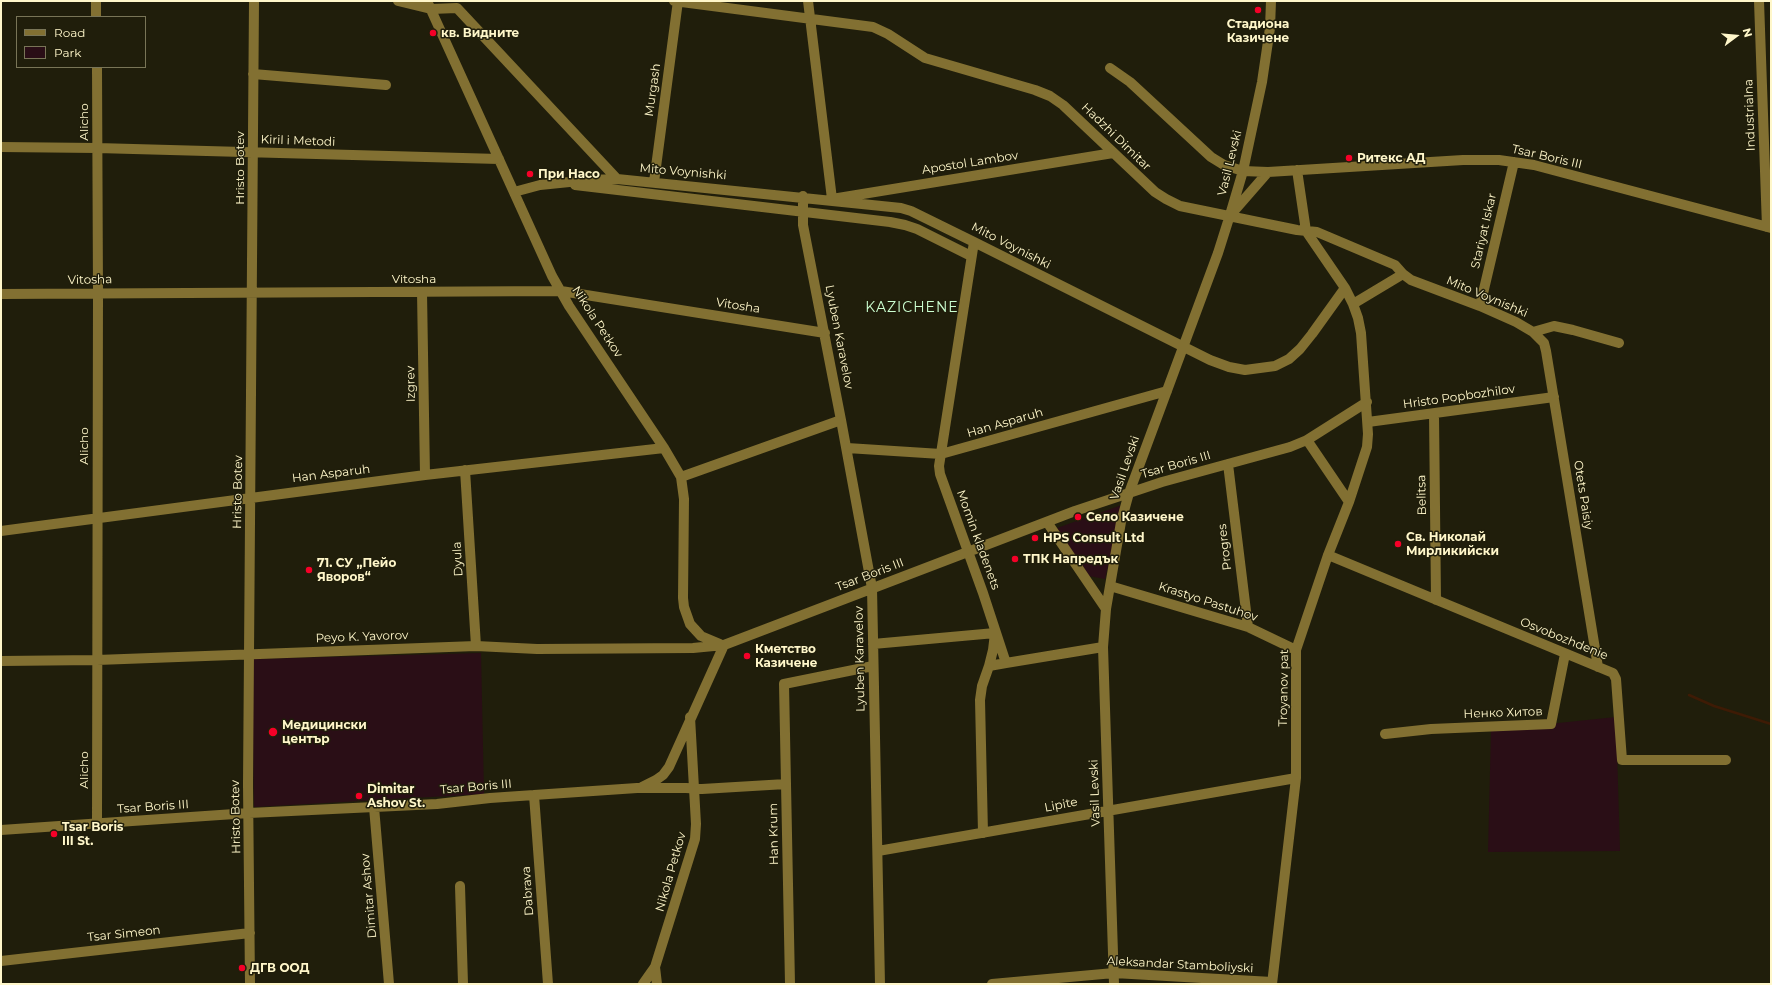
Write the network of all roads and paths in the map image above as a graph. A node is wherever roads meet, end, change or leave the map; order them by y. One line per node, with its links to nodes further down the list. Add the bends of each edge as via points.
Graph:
1 (96, 1): 11 (street)
2 (254, 1): 15 (street, Hristo Botev)
3 (398, 1): 10 (street)
4 (674, 1): 8 (street, Hadzhi Dimitar)
5 (808, 1): 12 (street)
6 (1271, 1): 24 (street, Vasil Levski, via 1262,82)
7 (1759, 1): 34 (street, Industrialna)
8 (678, 2): 12 (street, Hadzhi Dimitar); 27 (street, Murgash)
9 (457, 4): 10 (street); 26 (street)
10 (429, 5): 21 (street, Nikola Petkov)
11 (96, 16)
12 (810, 18): 20 (street, Hadzhi Dimitar, via 873,27 925,58 1050,96 1063,105); 31 (street)
13 (97, 68): 18 (street, Alicho)
14 (1110, 68): 24 (street, Tsar Boris III, via 1135,87 1211,157)
15 (253, 74): 16 (street); 19 (street, Hristo Botev)
16 (386, 85)
17 (1, 147): 18 (street, Kiril i Metodi)
18 (97, 148): 19 (street, Kiril i Metodi); 43 (street, Alicho)
19 (253, 153): 21 (street, Kiril i Metodi); 41 (street, Hristo Botev)
20 (1113, 153): 31 (street, Apostol Lambov); 33 (street, Hadzhi Dimitar, via 1166,199 1180,206)
21 (499, 159): 29 (street, Nikola Petkov)
22 (1514, 162): 23 (street, Tsar Boris III, via 1470,160); 34 (street, Tsar Boris III); 46 (street, Stariyat Iskar)
23 (1297, 170): 25 (street, Tsar Boris III); 35 (street)
24 (1242, 171): 25 (street, Tsar Boris III); 33 (street, Vasil Levski)
25 (1268, 172): 33 (street)
26 (617, 179): 27 (street, Mito Voynishki); 28 (street, Mito Voynishki)
27 (654, 182): 30 (street, Mito Voynishki)
28 (562, 183): 29 (street, Mito Voynishki, via 540,185); 32 (street, Mito Voynishki)
29 (514, 192): 40 (street, Nikola Petkov)
30 (803, 196): 31 (street, Mito Voynishki); 32 (street, Lyuben Karavelov)
31 (832, 199): 36 (street, Mito Voynishki, via 911,211)
32 (802, 213): 37 (street, Mito Voynishki, via 905,225); 48 (street, Lyuben Karavelov)
33 (1230, 215): 35 (street, Hadzhi Dimitar); 50 (street, Vasil Levski)
34 (1769, 228)
35 (1306, 231): 38 (street, Hadzhi Dimitar, via 1325,235 1395,265); 39 (street)
36 (974, 242): 37 (street, Momin kladenets); 50 (street, Mito Voynishki)
37 (971, 256): 60 (street, Momin kladenets)
38 (1403, 274): 45 (street); 46 (street, Mito Voynishki, via 1411,280)
39 (1345, 288): 45 (street); 50 (street, Mito Voynishki, via 1300,349 1289,359 1275,366 1245,370 1229,367)
40 (560, 291): 42 (street, Vitosha); 48 (street, Vitosha); 58 (street, Nikola Petkov)
41 (252, 292): 42 (street, Vitosha); 43 (street, Vitosha); 66 (street, Hristo Botev)
42 (422, 292): 63 (street, Izgrev)
43 (98, 293): 44 (street, Vitosha); 68 (street, Alicho)
44 (1, 294)
45 (1353, 304): 53 (street, via 1361,332)
46 (1480, 306): 47 (street, Mito Voynishki)
47 (1533, 332): 49 (street, Mito Voynishki, via 1554,326); 52 (street, Otets Paisiy, via 1544,343)
48 (825, 333): 55 (street, Lyuben Karavelov)
49 (1619, 343)
50 (1184, 348): 51 (street, Vasil Levski)
51 (1167, 391): 60 (street, Han Asparuh); 65 (street, Vasil Levski)
52 (1554, 397): 54 (street, Hristo Popbozhilov); 91 (street, Otets Paisiy)
53 (1366, 402): 56 (street, Troyanov pat); 57 (street, Tsar Boris III)
54 (1434, 414): 56 (street, Hristo Popbozhilov); 75 (street, Belitsa)
55 (841, 420): 59 (street, Lyuben Karavelov); 64 (street)
56 (1368, 422): 67 (street, Troyanov pat, via 1367,447)
57 (1307, 440): 61 (street, Tsar Boris III); 67 (street)
58 (664, 448): 62 (street, Han Asparuh); 64 (street, Nikola Petkov)
59 (847, 448): 60 (street, Han Asparuh); 74 (street, Lyuben Karavelov)
60 (941, 454): 71 (street, Momin kladenets, via 940,474)
61 (1228, 464): 65 (street, Tsar Boris III); 77 (street, Progres)
62 (465, 470): 63 (street, Han Asparuh); 81 (street, Dyula)
63 (425, 475): 66 (street, Han Asparuh)
64 (681, 477): 80 (street, Nikola Petkov, via 684,499 684,607 690,624 701,636)
65 (1129, 493): 69 (street, Tsar Boris III); 73 (street, Vasil Levski)
66 (251, 498): 68 (street, Han Asparuh); 84 (street, Hristo Botev)
67 (1349, 502): 72 (street, Troyanov pat)
68 (96, 518): 70 (street, Han Asparuh); 86 (street, Alicho)
69 (1047, 522): 71 (street, Tsar Boris III); 76 (street)
70 (1, 531)
71 (969, 552): 74 (street, Tsar Boris III); 78 (street, Momin kladenets)
72 (1328, 555): 75 (street, Osvobozhdenie); 83 (street, Troyanov pat)
73 (1110, 586): 76 (street, Vasil Levski); 77 (street, Krastyo Pastuhov)
74 (872, 588): 79 (street, Lyuben Karavelov); 80 (street, Tsar Boris III)
75 (1436, 600): 85 (street, Osvobozhdenie)
76 (1106, 609): 82 (street, Vasil Levski)
77 (1248, 627): 83 (street, Krastyo Pastuhov)
78 (995, 633): 79 (street); 88 (street, Momin kladenets); 90 (street)
79 (873, 644): 89 (street, Lyuben Karavelov)
80 (724, 645): 81 (street, Peyo K. Yavorov, via 693,648 537,649); 92 (street)
81 (476, 646): 84 (street, Peyo K. Yavorov)
82 (1103, 647): 88 (street); 101 (street, Vasil Levski)
83 (1296, 650): 95 (street, Troyanov pat)
84 (249, 654): 86 (street, Peyo K. Yavorov); 102 (street, Hristo Botev)
85 (1565, 654): 91 (street, Osvobozhdenie); 93 (street, Ненко Хитов, via 1551,724 1431,729)
86 (97, 660): 87 (street, Peyo K. Yavorov); 103 (street, Alicho)
87 (1, 661)
88 (1006, 664): 90 (street)
89 (874, 666): 96 (street, Han Krum, via 784,684); 106 (street, Lyuben Karavelov)
90 (989, 666): 105 (street, via 982,686 980,714)
91 (1598, 667): 94 (street, Osvobozhdenie, via 1616,675 1622,760)
92 (690, 717): 97 (street, via 663,775); 98 (street, Nikola Petkov)
93 (1385, 734)
94 (1726, 760)
95 (1296, 778): 101 (street, Lipite); 112 (street, Troyanov pat)
96 (786, 784): 98 (street, Tsar Boris III); 119 (street, Han Krum)
97 (637, 788): 98 (street, Tsar Boris III); 99 (street, Tsar Boris III)
98 (694, 789): 110 (street, Nikola Petkov, via 695,839)
99 (534, 795): 100 (street, Tsar Boris III); 116 (street, Dabrava)
100 (374, 807): 102 (street, Tsar Boris III); 114 (street, Dimitar Ashov)
101 (1109, 809): 105 (street, Lipite); 111 (street, Vasil Levski)
102 (249, 814): 103 (street, Tsar Boris III); 108 (street, Hristo Botev)
103 (97, 825): 104 (street, Tsar Boris III)
104 (1, 830)
105 (983, 833): 106 (street, Lipite)
106 (878, 851): 120 (street, Lyuben Karavelov)
107 (460, 886): 115 (street)
108 (250, 933): 109 (street, Tsar Simeon); 113 (street, Hristo Botev)
109 (1, 961)
110 (654, 967): 117 (street); 118 (street, Nikola Petkov)
111 (1114, 973): 112 (street, Aleksandar Stamboliyski); 121 (street, Aleksandar Stamboliyski); 122 (street, Vasil Levski)
112 (1272, 983)
113 (250, 984)
114 (389, 984)
115 (464, 984)
116 (548, 984)
117 (643, 984)
118 (657, 984)
119 (790, 984)
120 (880, 984)
121 (992, 984)
122 (1114, 984)

